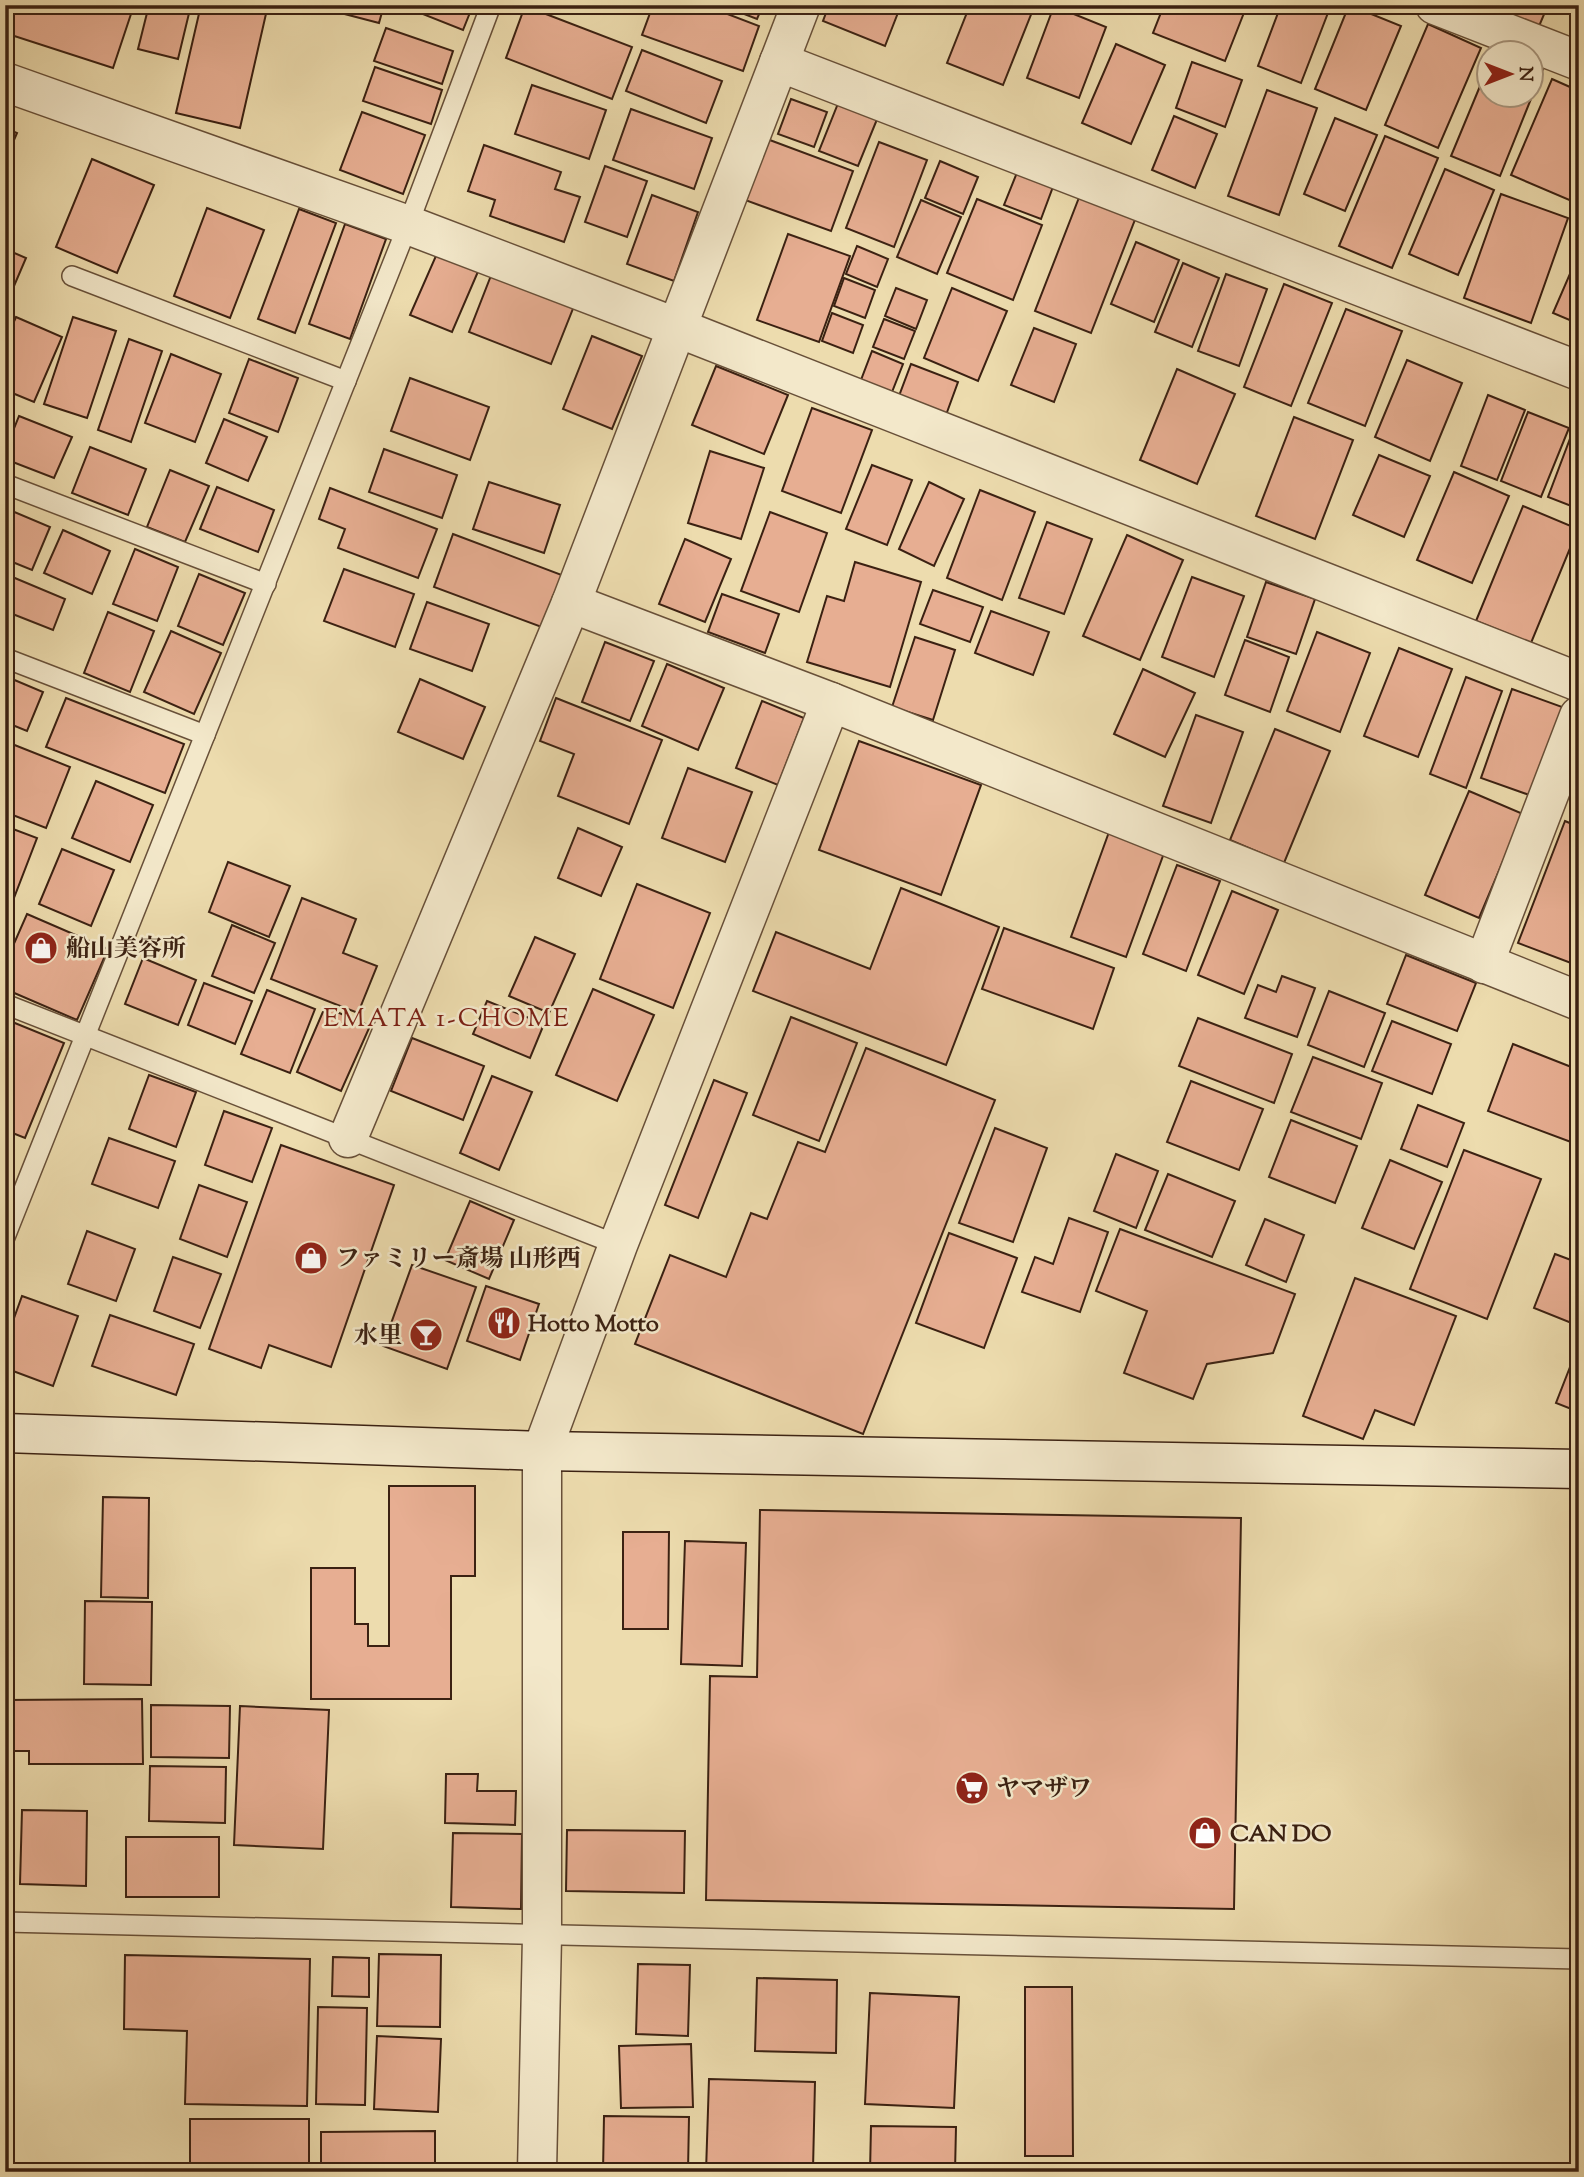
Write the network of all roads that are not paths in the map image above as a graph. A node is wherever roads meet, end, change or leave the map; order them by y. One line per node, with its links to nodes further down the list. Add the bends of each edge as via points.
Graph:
1 (491, 5): 7 (lane)
2 (801, 5): 5 (street)
3 (1435, 5): 4 (street)
4 (1579, 61)
5 (779, 62): 9 (street); 10 (street)
6 (5, 82): 7 (street)
7 (408, 225): 9 (street); 11 (lane)
8 (72, 276): 11 (lane)
9 (678, 328): 14 (street); 16 (street)
10 (1579, 371)
11 (346, 381): 13 (lane)
12 (5, 484): 13 (lane)
13 (265, 584): 19 (lane)
14 (571, 603): 17 (street); 24 (street)
15 (5, 658): 19 (lane)
16 (1579, 682)
17 (831, 702): 20 (street); 26 (street)
18 (1579, 716): 20 (street)
19 (205, 734): 23 (lane)
20 (1484, 964): 21 (street)
21 (1579, 1001)
22 (5, 1004): 23 (lane)
23 (85, 1035): 24 (lane); 25 (lane)
24 (348, 1138): 26 (lane)
25 (5, 1237)
26 (618, 1245): 28 (street)
27 (5, 1433): 28 (street)
28 (542, 1451): 29 (street); 31 (street)
29 (1579, 1469)
30 (5, 1922): 31 (lane)
31 (542, 1936): 32 (lane); 33 (street)
32 (1579, 1959)
33 (537, 2172)

